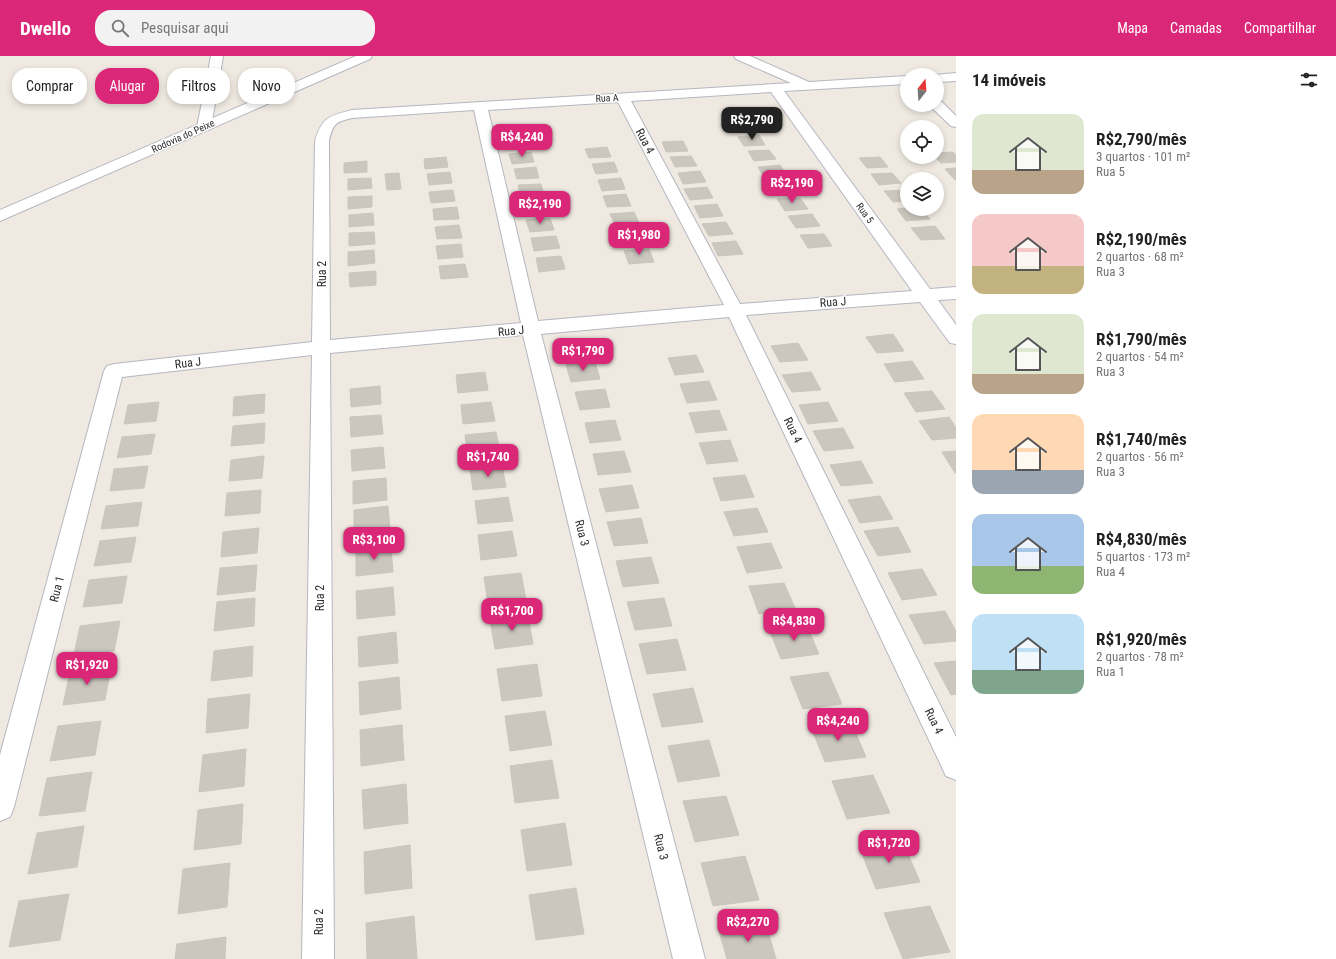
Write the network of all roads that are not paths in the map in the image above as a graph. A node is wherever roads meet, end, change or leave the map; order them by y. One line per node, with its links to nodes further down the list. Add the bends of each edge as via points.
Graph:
1 (217, 56): 15 (street)
2 (366, 56): 15 (street, Rodovia do Peixe)
3 (740, 56): 8 (street)
4 (737, 76): 10 (street)
5 (956, 77): 6 (street)
6 (944, 78)
7 (900, 80): 8 (street, Rua A)
8 (806, 86): 9 (street, Rua A)
9 (775, 88): 10 (street, Rua A); 19 (street, Rua 5)
10 (745, 89): 11 (street, Rua A)
11 (622, 97): 12 (street, Rua A); 20 (street, Rua 4)
12 (480, 106): 16 (street, Rua A, via 332,119 326,125); 21 (street, Rua 3)
13 (944, 112): 14 (street)
14 (956, 123)
15 (204, 127): 17 (street, Rodovia do Peixe)
16 (322, 141): 23 (street, Rua 2)
17 (0, 216)
18 (956, 293): 19 (street, Rua J)
19 (924, 295): 20 (street, Rua J); 22 (street, Rua 5)
20 (735, 310): 21 (street, Rua J); 25 (street, Rua 4)
21 (531, 329): 23 (street, Rua J); 28 (street, Rua 3)
22 (956, 338)
23 (322, 347): 24 (street, Rua J); 27 (street, Rua 2)
24 (114, 371): 26 (street, Rua 1)
25 (956, 766)
26 (0, 807)
27 (318, 959)
28 (688, 959)

